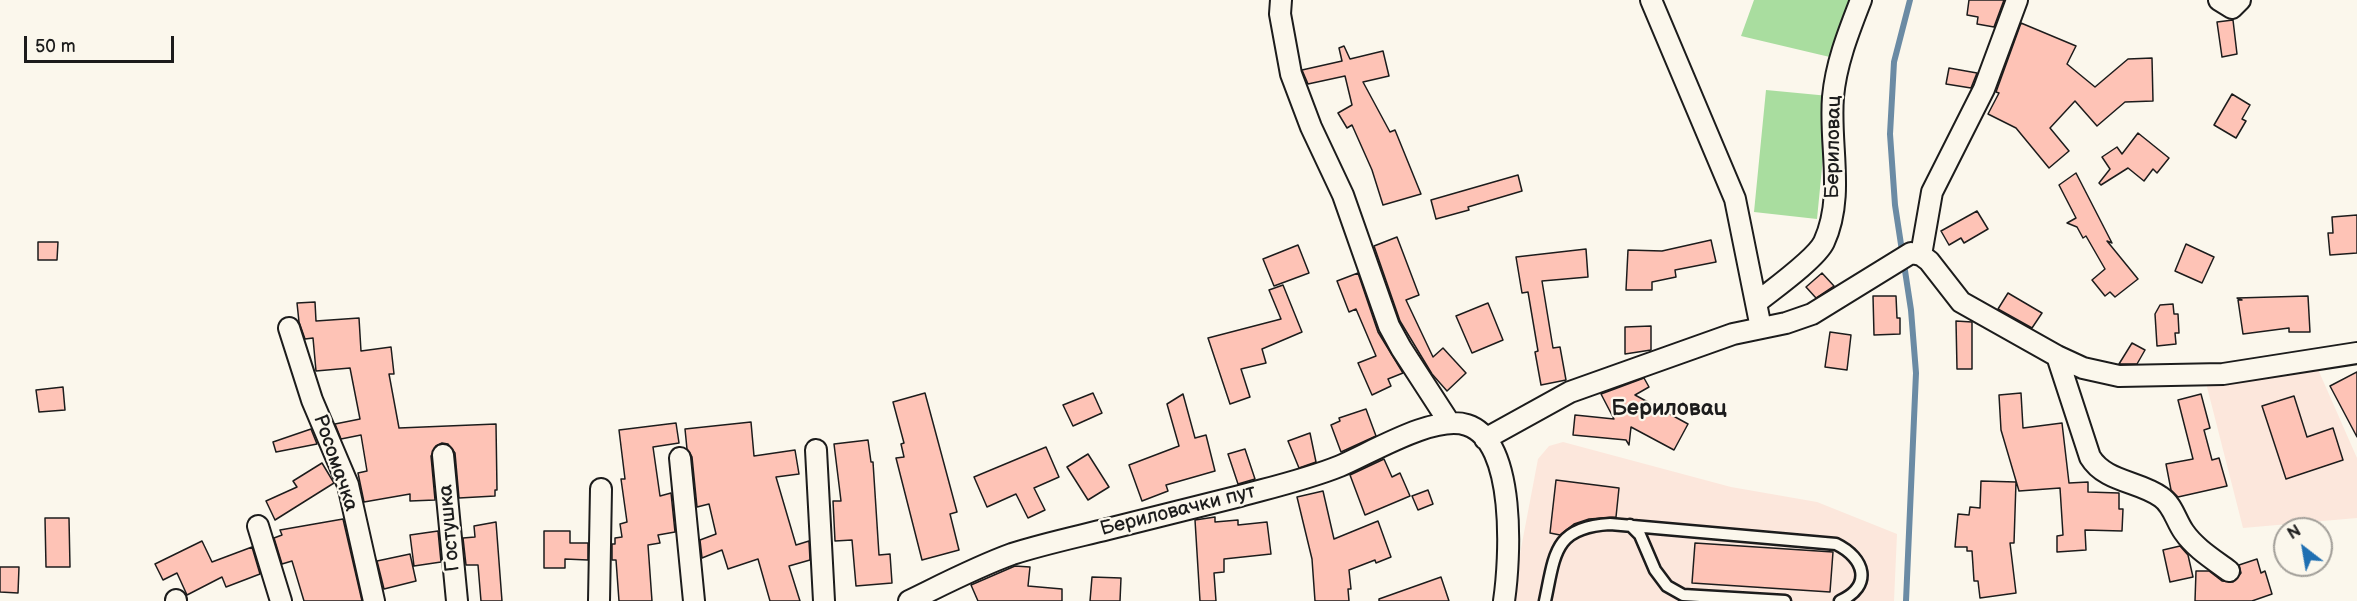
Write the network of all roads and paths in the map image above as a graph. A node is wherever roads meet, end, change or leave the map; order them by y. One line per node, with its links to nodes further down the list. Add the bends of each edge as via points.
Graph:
1 (1281, 0): 13 (street, via 1291,74 1343,195 1389,326)
2 (1651, 0): 8 (street, via 1735,199)
3 (1862, 0): 8 (street, Бериловац, via 1842,52 1833,95 1836,201 1823,244 1790,278)
4 (2017, 0): 7 (street, via 1984,89 1932,192)
5 (2219, 0): 6 (street, via 2232,8)
6 (2240, 0)
7 (1908, 256): 10 (street, via 1812,315); 12 (street, via 1929,261 1960,302)
8 (1755, 303): 10 (street)
9 (289, 328): 24 (street, Росомачка, via 312,400 348,485)
10 (1761, 328): 14 (street, via 1733,334 1570,392)
11 (2357, 353): 12 (street, via 2223,374 2152,376 2119,376 2083,368)
12 (2057, 356): 21 (street, via 2095,465 2165,500 2192,543)
13 (1449, 422): 14 (street, via 1469,425); 22 (street, Бериловачки пут, via 1285,484 1012,554)
14 (1485, 439): 30 (street, via 1498,460 1505,485)
15 (816, 450): 28 (street)
16 (443, 454): 25 (street, Гостушка)
17 (680, 458): 27 (street)
18 (601, 489): 26 (street)
19 (1630, 525): 31 (lane, via 1588,525 1569,535 1555,554); 32 (lane, via 1640,535 1655,570 1667,586 1683,595); 33 (lane, via 1836,544 1858,560 1862,572 1858,586)
20 (258, 526): 23 (street)
21 (2229, 571)
22 (942, 593): 29 (street, Бериловачки пут)
23 (281, 601)
24 (374, 601)
25 (457, 601)
26 (599, 601)
27 (694, 601)
28 (824, 601)
29 (909, 601)
30 (1504, 601)
31 (1545, 601)
32 (1785, 601)
33 (1840, 601)

